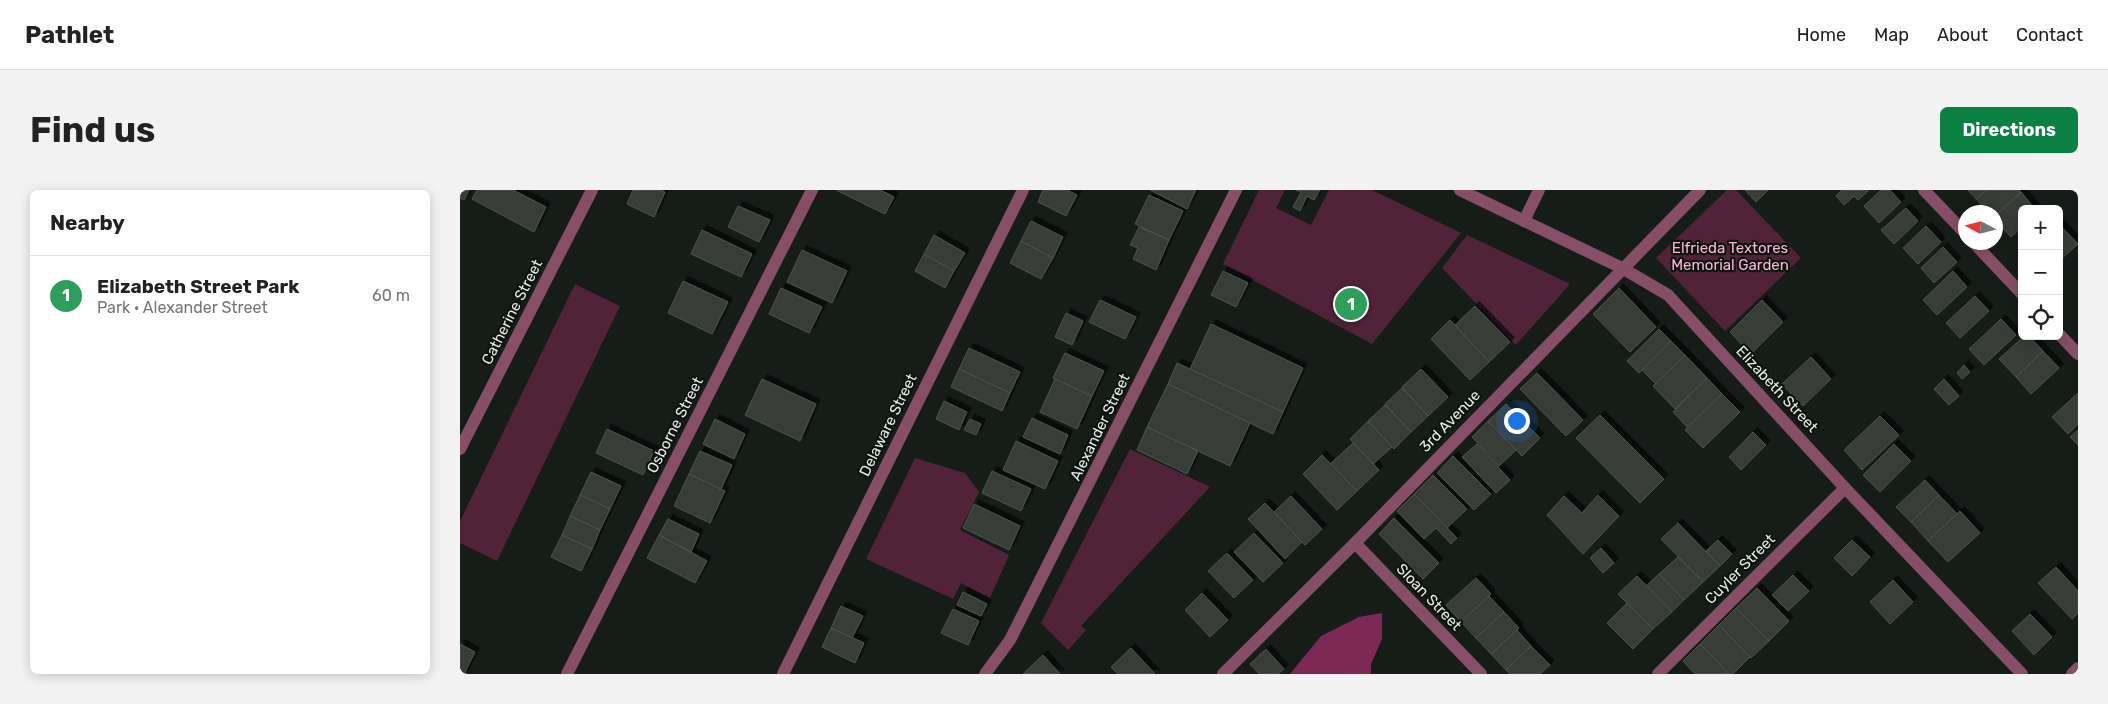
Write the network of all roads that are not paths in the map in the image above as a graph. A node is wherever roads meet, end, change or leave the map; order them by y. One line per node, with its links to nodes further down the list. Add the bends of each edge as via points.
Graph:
1 (592, 190): 16 (street, Catherine Street)
2 (812, 190): 20 (street, Osborne Street)
3 (1023, 190): 21 (street, Delaware Street)
4 (1236, 190): 22 (street, Alexander Street, via 1010,640)
5 (1460, 190): 9 (street, Elizabeth Street)
6 (1539, 190): 9 (street)
7 (1700, 190): 12 (street, 3rd Avenue)
8 (1924, 190): 10 (street)
9 (1524, 221): 12 (street, Elizabeth Street)
10 (1958, 226)
11 (1981, 250): 13 (street)
12 (1622, 268): 17 (street, Elizabeth Street, via 1668,295); 18 (street, 3rd Avenue)
13 (2018, 290)
14 (2063, 338): 15 (street)
15 (2078, 354)
16 (460, 449)
17 (1845, 488): 25 (street, Cuyler Street); 26 (street, Elizabeth Street)
18 (1355, 543): 23 (street, 3rd Avenue); 24 (street, Sloan Street)
19 (2078, 668): 27 (street)
20 (567, 674)
21 (783, 674)
22 (985, 674)
23 (1223, 674)
24 (1481, 674)
25 (1658, 674)
26 (2022, 674)
27 (2072, 674)

